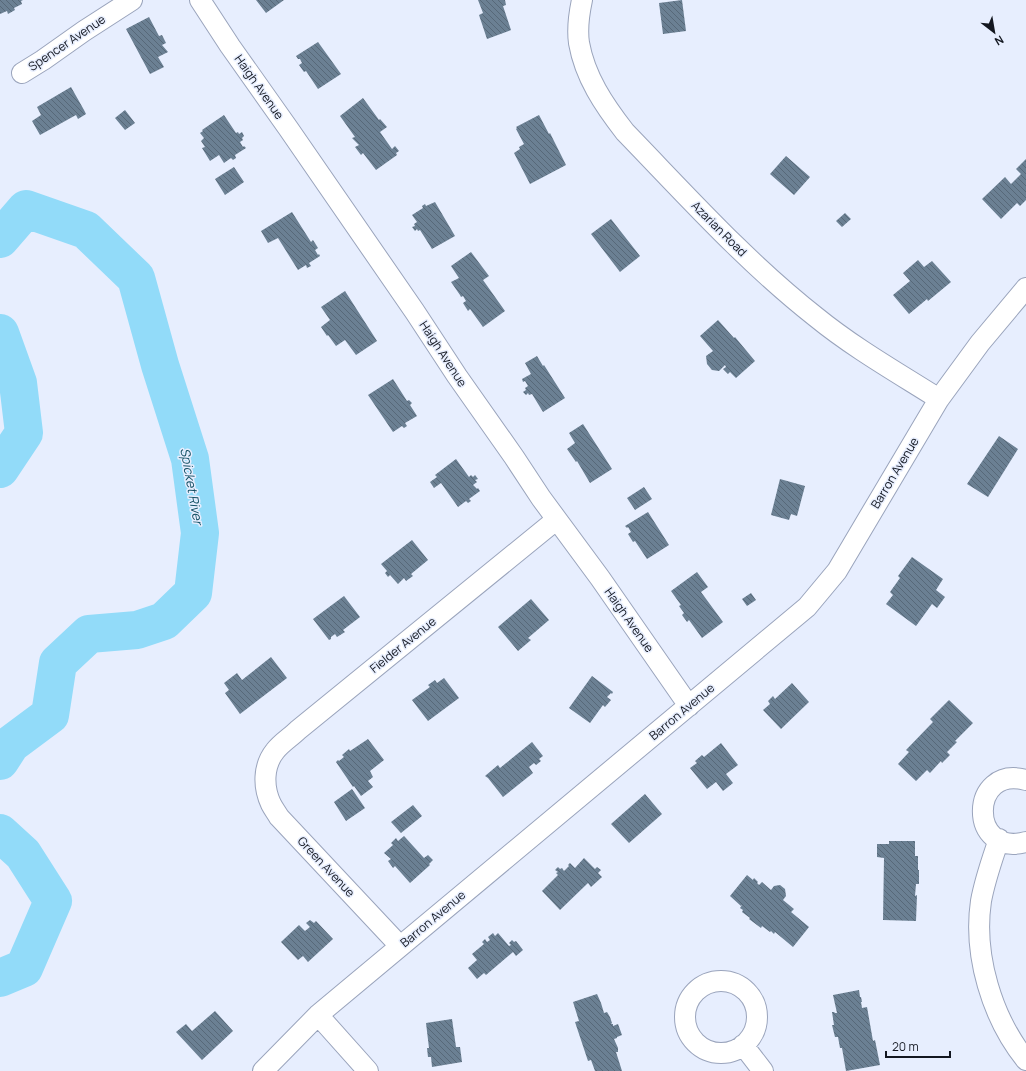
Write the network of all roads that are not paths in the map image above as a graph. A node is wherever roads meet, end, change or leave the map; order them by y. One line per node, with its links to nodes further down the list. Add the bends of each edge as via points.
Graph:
1 (132, 0): 4 (street, Spencer Avenue)
2 (200, 0): 7 (street, Haigh Avenue)
3 (582, 0): 6 (street, Azarian Road, via 579,42 586,67 596,91 625,132 738,249 816,318)
4 (22, 73)
5 (1026, 288): 6 (street, Barron Avenue, via 980,343)
6 (939, 399): 8 (street, Barron Avenue, via 836,571 812,601)
7 (556, 520): 8 (street, Haigh Avenue, via 600,578); 9 (street, Fielder Avenue, via 298,730 275,751 267,765)
8 (689, 706): 13 (street, Barron Avenue)
9 (265, 780): 13 (street, Green Avenue, via 271,805 279,817)
10 (1026, 780): 11 (street, via 1007,779 995,785 987,794 982,807 984,820 989,831)
11 (999, 839): 12 (street, via 1012,844); 16 (street, via 986,876 981,901 980,943 987,984 995,1005 1010,1038)
12 (1026, 842)
13 (400, 946): 14 (street, Barron Avenue)
14 (318, 1015): 17 (street, Barron Avenue); 18 (street)
15 (743, 1045): 19 (street)
16 (1026, 1060)
17 (264, 1071)
18 (368, 1071)
19 (763, 1071)

